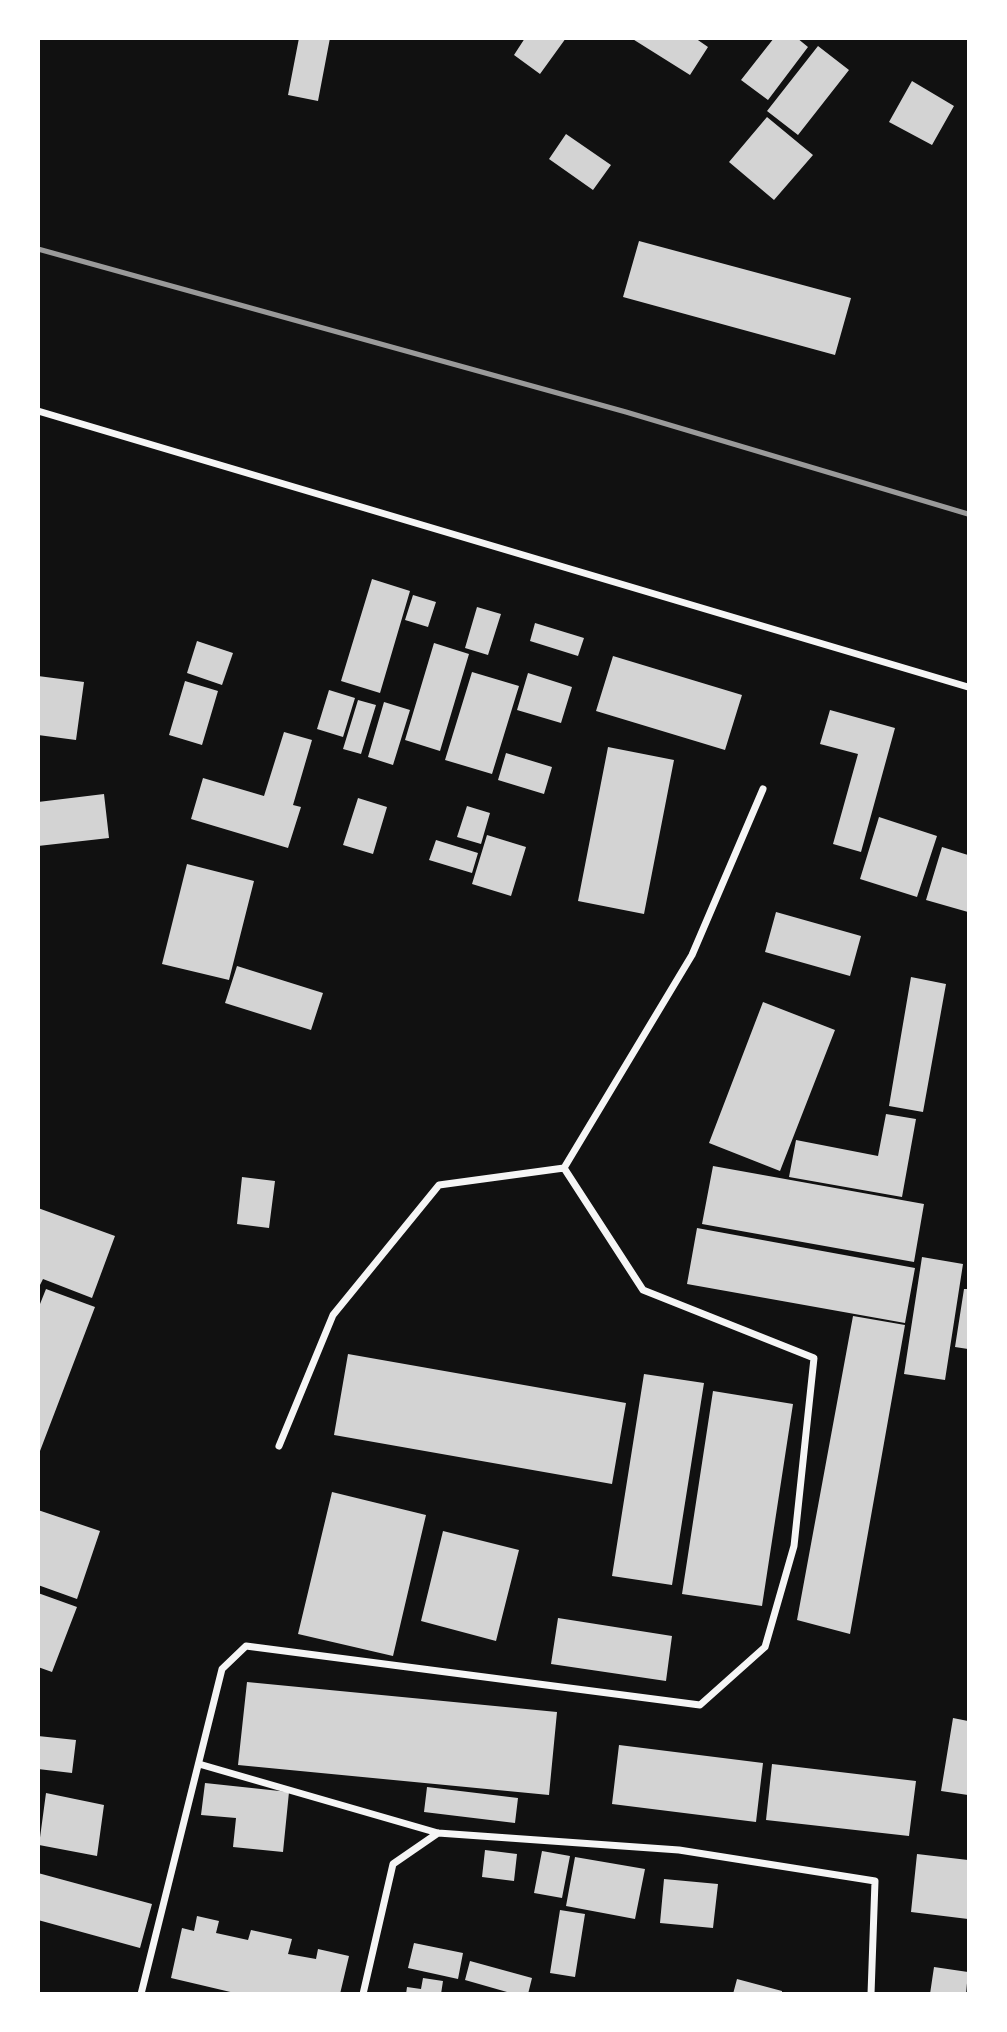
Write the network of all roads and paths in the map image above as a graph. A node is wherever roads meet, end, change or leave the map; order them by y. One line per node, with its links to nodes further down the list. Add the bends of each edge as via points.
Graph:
1 (38, 411): 2 (street)
2 (968, 687)
3 (763, 789): 4 (street, via 692,955)
4 (564, 1168): 5 (street, via 439,1185 333,1315); 6 (street, via 643,1290 814,1358 794,1546 765,1647 701,1705 246,1646 222,1669)
5 (279, 1446)
6 (199, 1764): 7 (street); 8 (street)
7 (438, 1833): 9 (street, via 393,1864); 10 (street, via 679,1850 875,1881)
8 (141, 1993)
9 (363, 1993)
10 (871, 1993)

